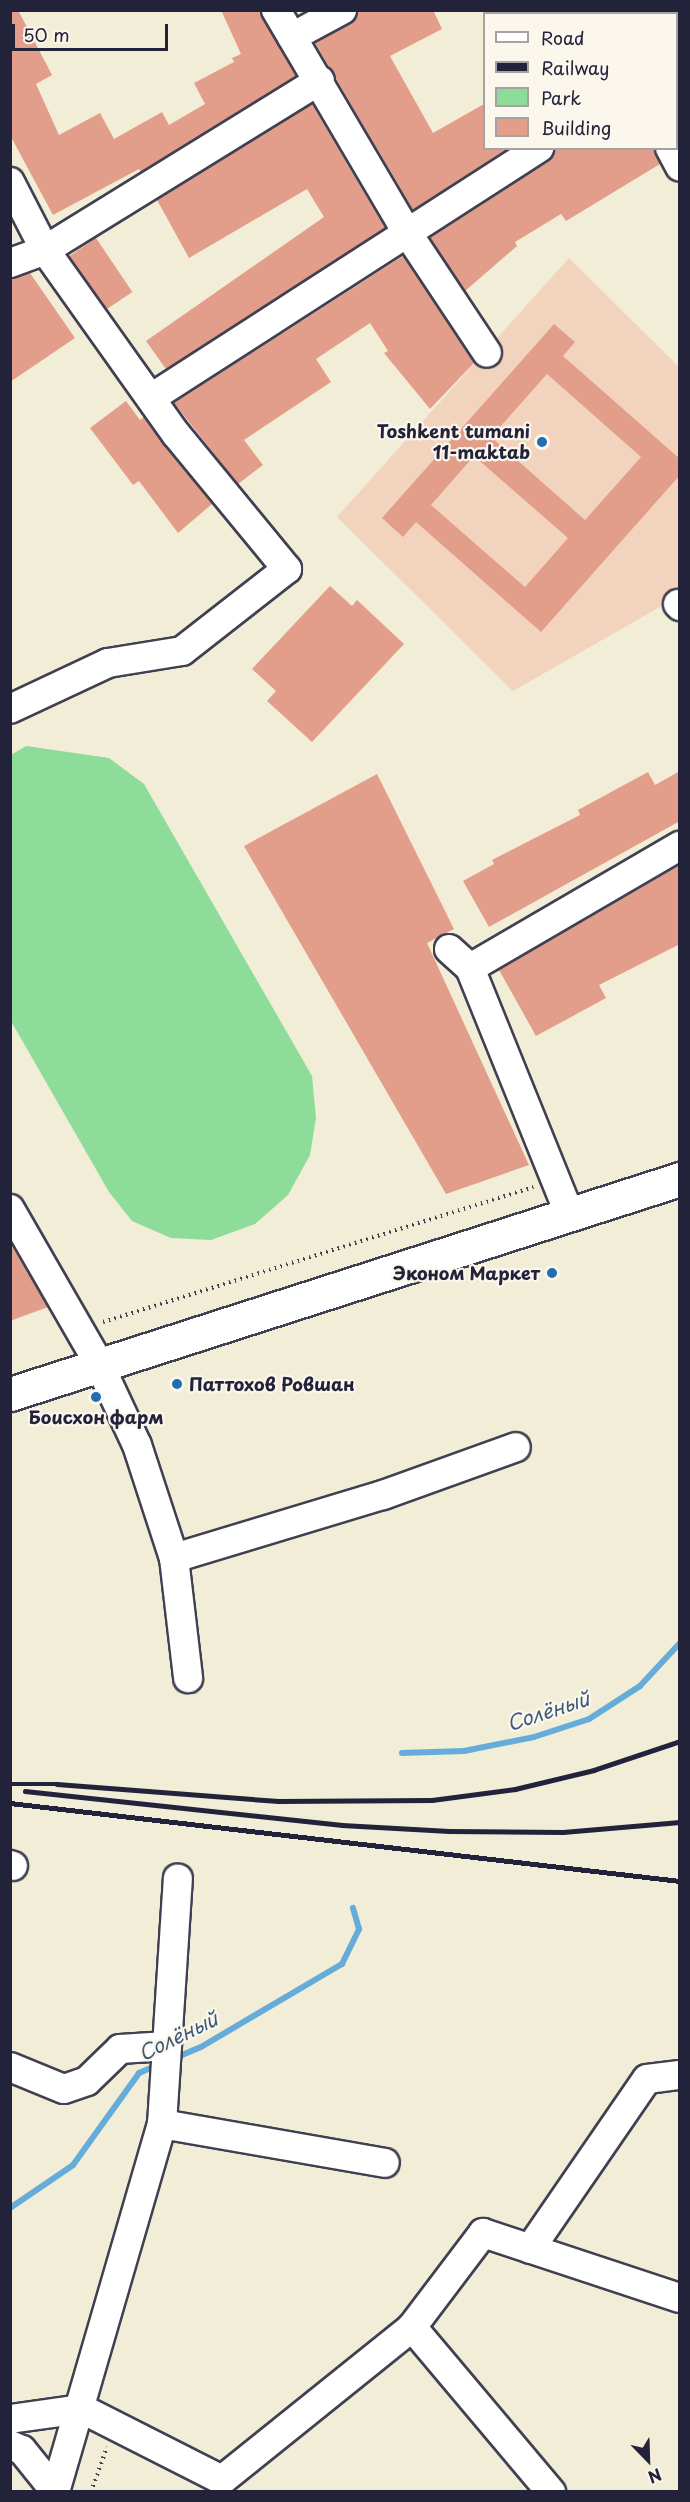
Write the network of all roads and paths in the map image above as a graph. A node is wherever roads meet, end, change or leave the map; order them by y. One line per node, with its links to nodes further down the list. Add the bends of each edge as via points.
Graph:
1 (276, 10): 3 (street)
2 (342, 10): 3 (street)
3 (292, 37): 4 (street)
4 (320, 80): 9 (street); 10 (street)
5 (536, 150): 9 (street)
6 (671, 150): 7 (street)
7 (680, 166)
8 (10, 182): 10 (street)
9 (406, 231): 12 (street); 13 (street)
10 (45, 250): 11 (street); 13 (street)
11 (10, 263)
12 (487, 353)
13 (151, 398): 14 (street, via 287,569 182,651 108,663)
14 (10, 709)
15 (680, 846): 17 (street)
16 (449, 949): 17 (street)
17 (470, 968): 19 (street)
18 (680, 1179): 21 (main road)
19 (555, 1180): 21 (street); 22 (path)
20 (10, 1209): 22 (street)
21 (570, 1216): 23 (main road)
22 (79, 1330): 23 (street)
23 (99, 1364): 24 (main road); 26 (street, via 136,1445)
24 (10, 1394)
25 (516, 1447): 26 (street, via 383,1495)
26 (174, 1558): 27 (street)
27 (188, 1678)
28 (178, 1879): 29 (street)
29 (167, 2050): 30 (street, via 120,2049 87,2081 64,2089); 32 (street)
30 (10, 2067)
31 (680, 2075): 34 (street, via 647,2079)
32 (163, 2113): 33 (street); 37 (street)
33 (385, 2163)
34 (530, 2248): 35 (street); 36 (street, via 483,2233)
35 (680, 2298)
36 (412, 2327): 41 (street); 44 (street)
37 (82, 2409): 38 (street); 39 (street); 42 (street)
38 (10, 2420)
39 (114, 2425): 41 (street); 43 (path)
40 (10, 2445): 42 (street, via 22,2450)
41 (225, 2486)
42 (55, 2491)
43 (91, 2492)
44 (551, 2492)

